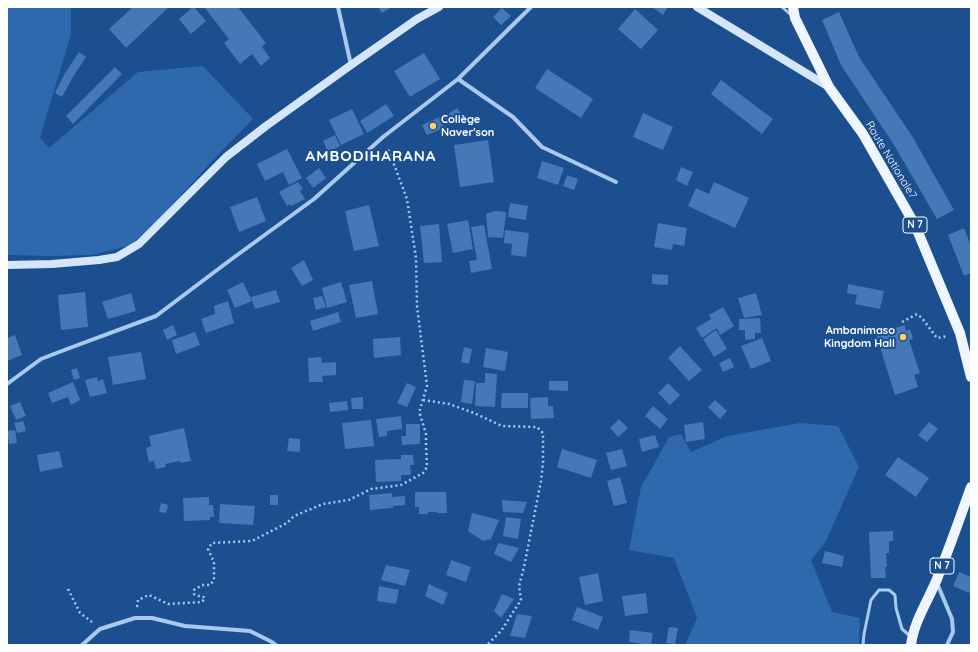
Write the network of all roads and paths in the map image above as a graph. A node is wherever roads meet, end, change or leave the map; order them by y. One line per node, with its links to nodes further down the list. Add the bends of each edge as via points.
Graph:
1 (338, 7): 8 (street)
2 (439, 7): 8 (street, via 417,19)
3 (531, 7): 9 (street)
4 (697, 7): 10 (street)
5 (782, 7): 7 (lane)
6 (793, 7): 7 (main road, Route Nationale7 / N 7)
7 (795, 18): 10 (main road, Route Nationale7 / N 7)
8 (351, 65): 13 (street, via 226,157 139,244 117,257 52,264)
9 (458, 79): 11 (street); 12 (street, via 513,117 542,147)
10 (829, 87): 16 (main road, Route Nationale7 / N 7, via 862,134 915,225 960,333)
11 (383, 137): 17 (street, via 314,199 156,316 41,359); 18 (path, via 407,199 416,258 417,306 427,386)
12 (616, 182)
13 (7, 265)
14 (902, 322): 15 (path, via 917,314 937,338)
15 (942, 338)
16 (971, 377)
17 (7, 384)
18 (423, 400): 22 (path, via 420,414 426,434 427,467 423,473 402,485 371,489 349,500 323,504 294,516 287,523 252,541 212,543 208,549 214,562 214,580 210,585 202,585 194,590 194,594 205,598 202,602 168,604 149,595 138,600); 27 (path, via 449,404 502,426 537,427 543,433 541,481 518,586 521,600)
19 (971, 487): 20 (main road, N 7)
20 (936, 580): 24 (main road, N 7, via 919,617); 29 (street, via 952,619 953,632)
21 (68, 589): 23 (path, via 80,613)
22 (135, 618): 23 (street); 26 (street, via 152,618 185,626 250,631)
23 (100, 629): 25 (street)
24 (912, 642): 28 (lane, via 902,629 895,595 889,590 879,590 871,600)
25 (82, 645)
26 (276, 645)
27 (487, 645)
28 (863, 645)
29 (947, 645)

